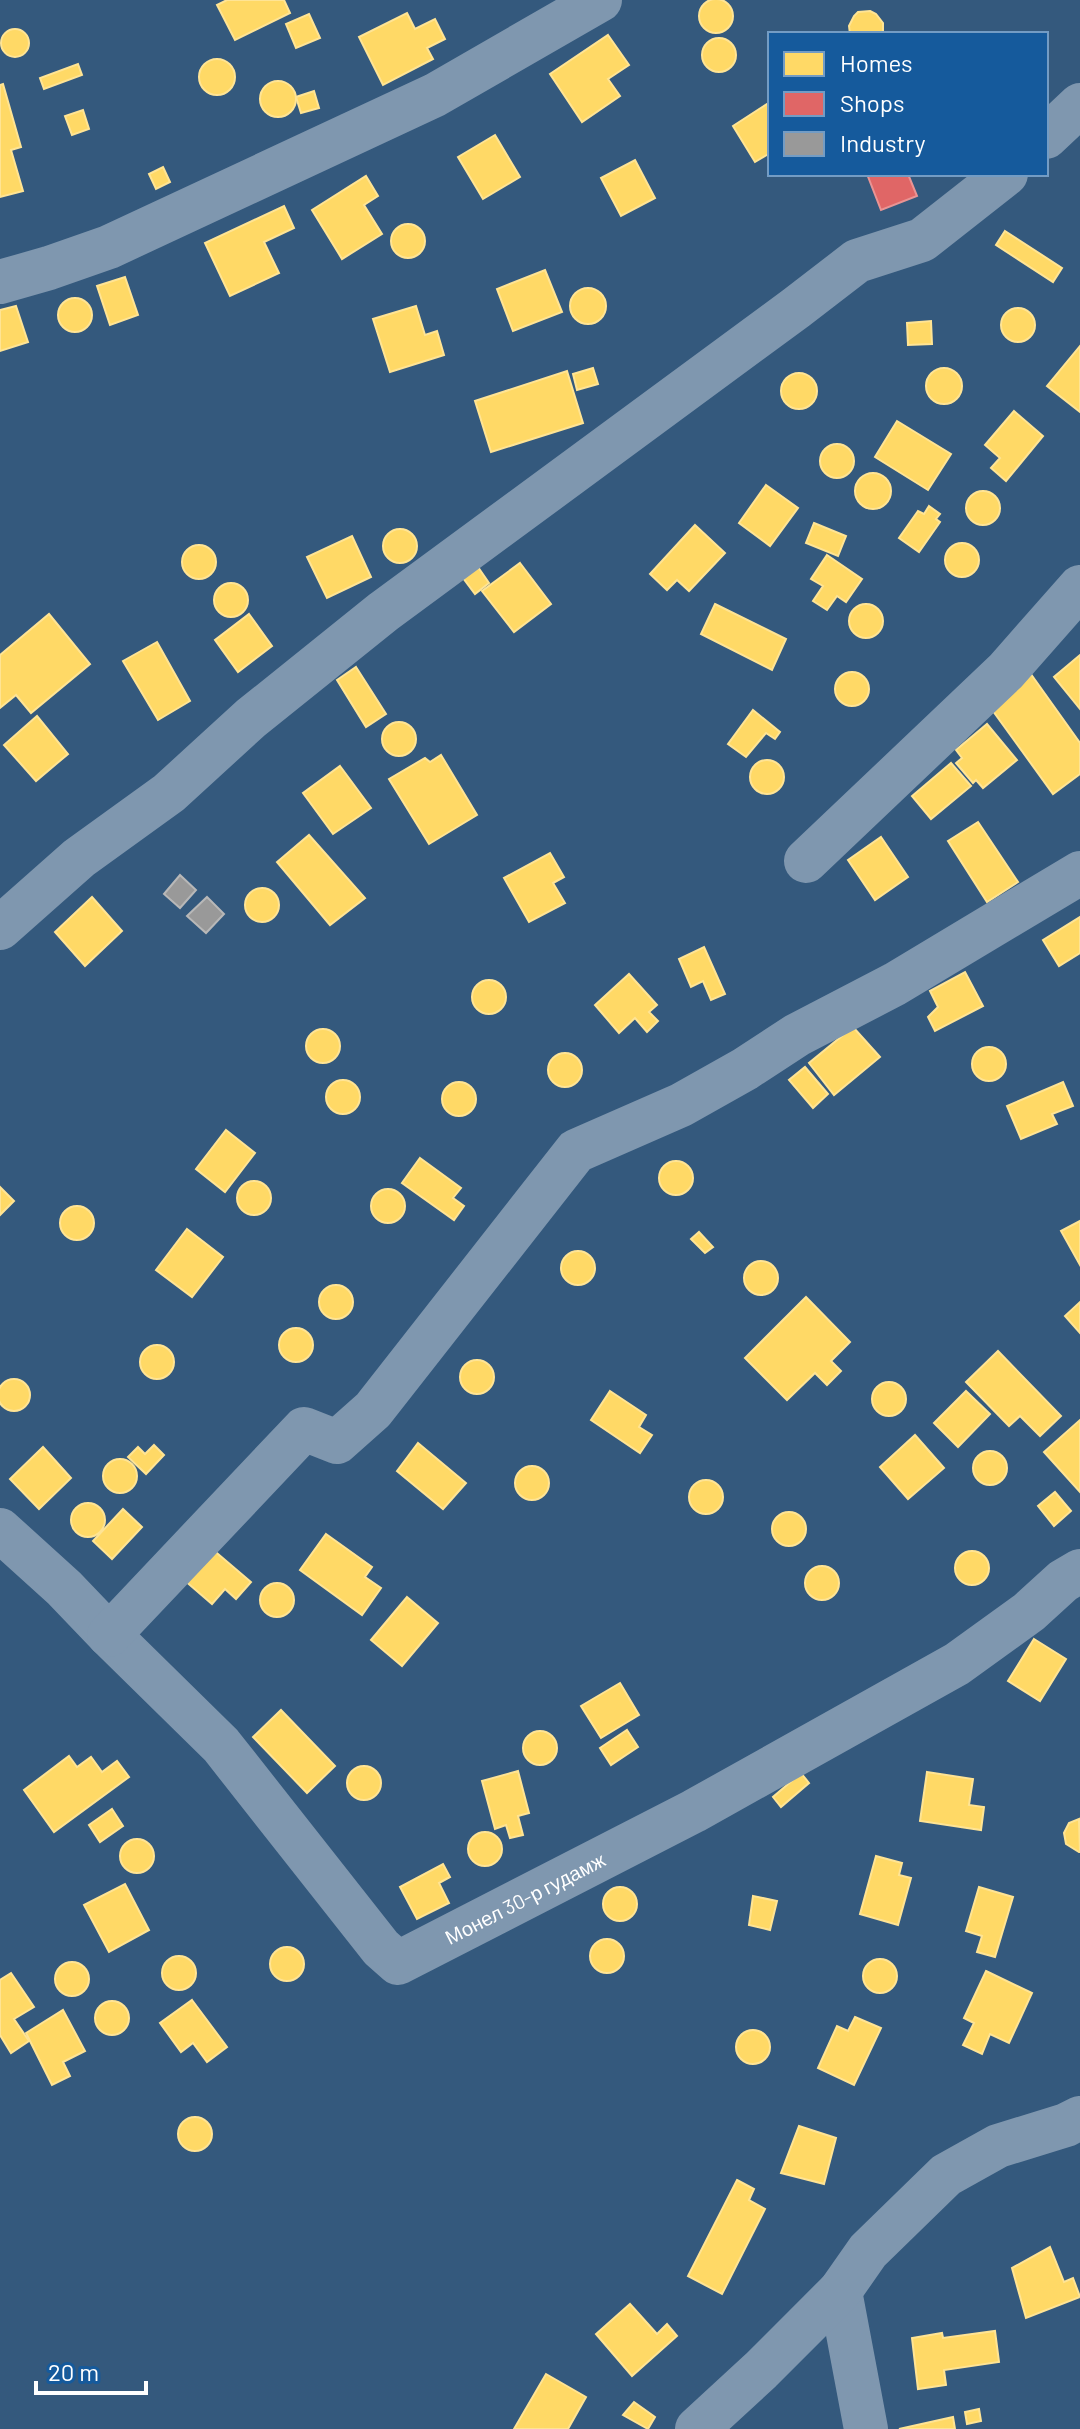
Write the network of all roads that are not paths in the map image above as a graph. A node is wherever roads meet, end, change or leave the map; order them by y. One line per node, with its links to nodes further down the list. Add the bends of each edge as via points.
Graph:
1 (600, 0): 5 (street, via 421,102 109,247)
2 (1080, 105): 3 (street)
3 (1048, 135)
4 (1003, 176): 9 (street, via 922,240 857,261 383,612)
5 (0, 282)
6 (1080, 587): 7 (street, via 1006,671)
7 (806, 861)
8 (1080, 873): 12 (street, via 681,1105 576,1151 373,1410 337,1442 304,1429)
9 (0, 928)
10 (0, 1530): 12 (street, Монел 30-р гудамж)
11 (1080, 1571): 12 (street, Монел 30-р гудамж, via 957,1664 694,1811 398,1963 221,1745)
12 (109, 1635)
13 (1080, 2118): 14 (street, via 998,2146 946,2175 868,2251)
14 (840, 2291): 15 (street); 16 (street)
15 (697, 2429)
16 (866, 2429)

